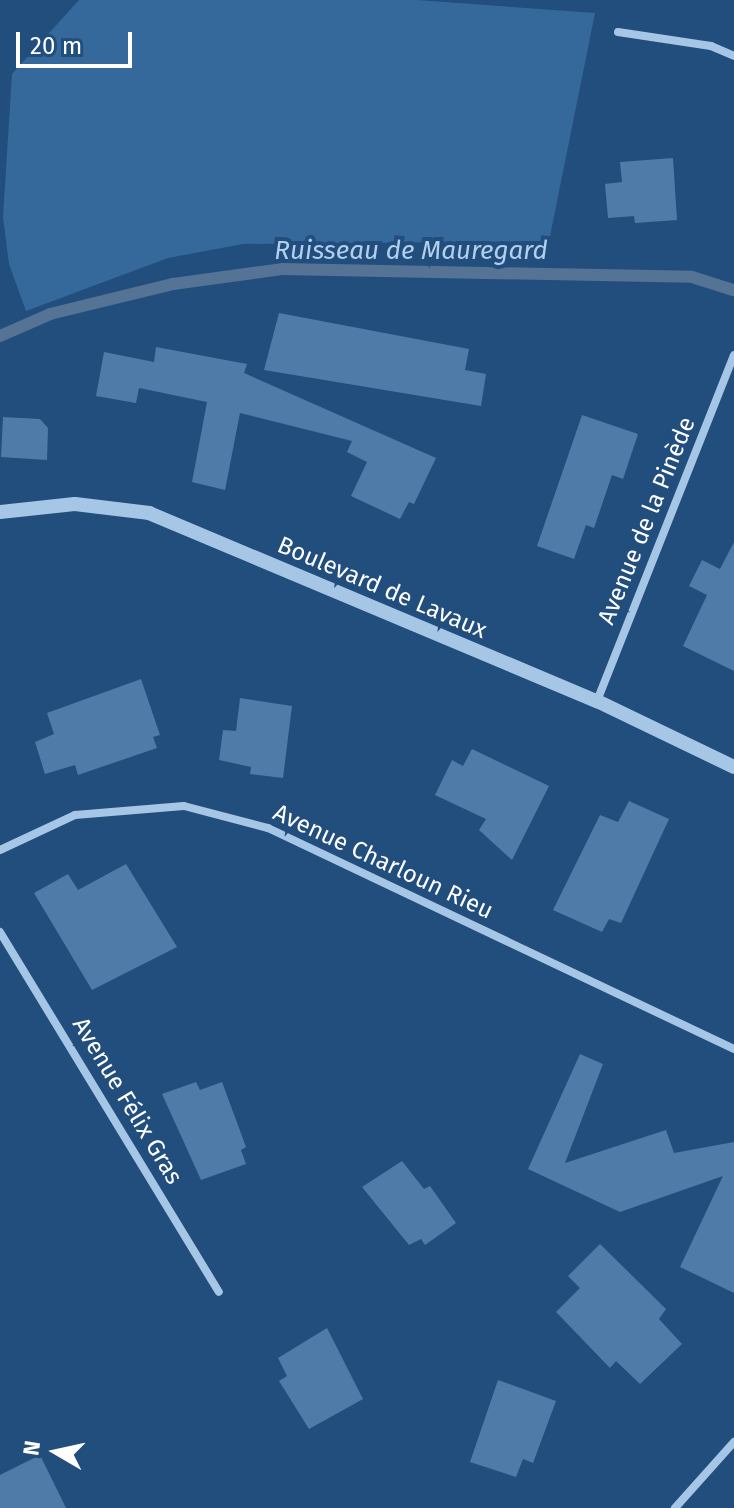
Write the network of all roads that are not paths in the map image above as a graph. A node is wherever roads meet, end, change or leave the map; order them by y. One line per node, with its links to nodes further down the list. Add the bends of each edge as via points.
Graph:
1 (618, 32): 2 (street, via 711,46)
2 (734, 56)
3 (734, 355): 5 (street, Avenue de la Pinède)
4 (0, 512): 5 (street, Boulevard de Lavaux, via 75,504 149,513)
5 (597, 701): 6 (street, Boulevard de Lavaux)
6 (734, 767)
7 (0, 850): 9 (street, Avenue Charloun Rieu, via 75,815 184,806 268,828)
8 (0, 932): 10 (street, Avenue Félix Gras)
9 (734, 1049)
10 (219, 1292)
11 (734, 1442): 12 (street)
12 (675, 1508)

